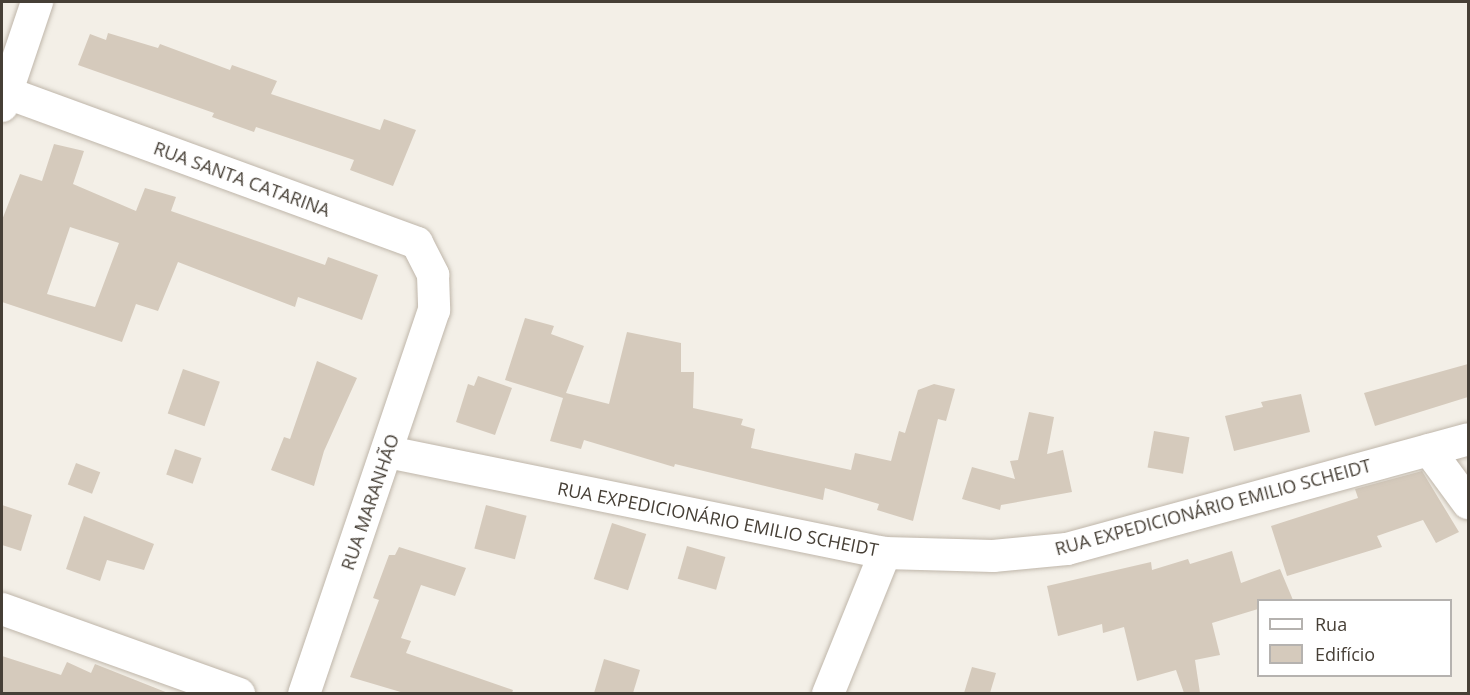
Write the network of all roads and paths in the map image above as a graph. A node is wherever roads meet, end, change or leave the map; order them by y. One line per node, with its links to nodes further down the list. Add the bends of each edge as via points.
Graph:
1 (37, 2): 2 (street)
2 (3, 96): 3 (street, RUA SANTA CATARINA, via 417,243 433,275)
3 (434, 309): 6 (street, RUA MARANHÃO)
4 (1468, 439): 5 (street, RUA EXPEDICIONÁRIO EMILIO SCHEIDT)
5 (1429, 450): 7 (street); 8 (street, RUA EXPEDICIONÁRIO EMILIO SCHEIDT, via 1067,549 993,556)
6 (388, 452): 8 (street, RUA EXPEDICIONÁRIO EMILIO SCHEIDT); 11 (street, RUA MARANHÃO)
7 (1468, 503)
8 (885, 553): 12 (street)
9 (2, 609): 10 (street)
10 (239, 693)
11 (304, 693)
12 (828, 693)

